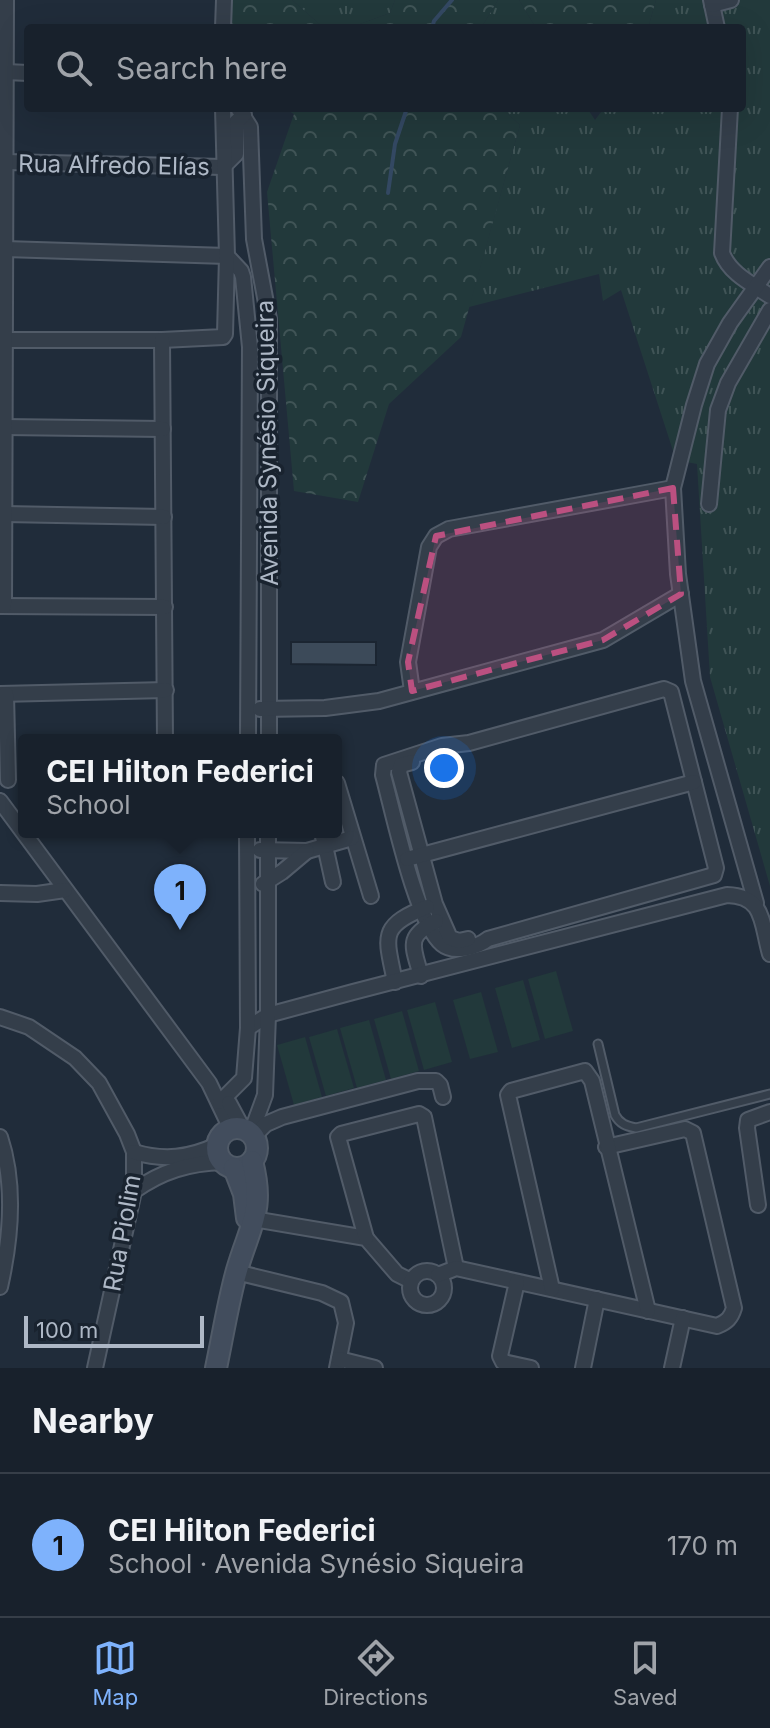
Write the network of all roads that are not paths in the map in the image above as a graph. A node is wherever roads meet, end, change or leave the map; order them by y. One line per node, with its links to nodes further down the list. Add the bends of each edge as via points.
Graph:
1 (6, 0): 7 (street)
2 (224, 0): 5 (street)
3 (731, 0): 4 (street)
4 (712, 3): 6 (street)
5 (223, 24)
6 (716, 24)
7 (6, 72): 8 (street); 13 (street)
8 (24, 73)
9 (223, 112): 14 (street)
10 (241, 112): 14 (street, Avenida Synésio Siqueira, via 236,154)
11 (242, 112): 42 (street, Avenida Synésio Siqueira, via 250,127 254,239 269,319)
12 (730, 112): 19 (street, via 722,253 735,272)
13 (5, 162): 14 (street, Rua Alfredo Elías); 15 (street)
14 (223, 167): 17 (street)
15 (3, 206): 16 (street)
16 (5, 249): 17 (street); 22 (street)
17 (227, 256): 23 (street, via 223,337); 41 (street, Avenida Synésio Siqueira, via 243,277 250,347)
18 (770, 267): 19 (street)
19 (756, 287): 20 (street); 24 (street, via 707,364)
20 (770, 296)
21 (770, 310): 25 (street)
22 (5, 340): 23 (street); 26 (street)
23 (162, 340): 27 (street)
24 (698, 392): 25 (street); 29 (street)
25 (722, 399): 28 (street)
26 (4, 427): 27 (street); 30 (street)
27 (163, 429): 34 (street)
28 (715, 430): 29 (street); 32 (street)
29 (684, 446): 31 (street)
30 (2, 477): 33 (street)
31 (673, 488): 35 (street); 39 (street, via 449,529 436,536 429,547 408,662)
32 (709, 504)
33 (4, 514): 34 (street); 36 (street)
34 (164, 517): 37 (street)
35 (681, 594): 39 (street, via 603,640); 66 (street, via 693,681)
36 (2, 606): 37 (street)
37 (165, 607): 38 (street)
38 (166, 690): 40 (street); 43 (street)
39 (412, 691): 42 (street, via 325,708)
40 (3, 694): 46 (street)
41 (248, 709): 42 (street); 44 (street, Avenida Synésio Siqueira)
42 (269, 709): 45 (street, Avenida Synésio Siqueira)
43 (165, 734)
44 (248, 734)
45 (269, 734)
46 (4, 781)
47 (694, 782): 59 (street); 59 (street, via 668,690 442,746 384,765 383,775); 68 (street, via 714,875 460,949 439,943)
48 (342, 801): 54 (street)
49 (2, 805): 50 (street)
50 (18, 827)
51 (26, 838): 63 (street)
52 (247, 838): 56 (street)
53 (268, 838): 57 (street)
54 (352, 838): 55 (street); 65 (street)
55 (323, 839): 58 (street); 60 (street)
56 (247, 850): 57 (street); 62 (street)
57 (268, 850): 58 (street); 61 (street)
58 (307, 851): 61 (street)
59 (414, 856): 67 (street)
60 (333, 882)
61 (267, 883): 62 (street); 72 (street)
62 (248, 887): 74 (street)
63 (65, 890): 64 (street); 80 (street)
64 (0, 893)
65 (371, 896)
66 (756, 903): 69 (street); 70 (street, via 744,895 727,895)
67 (428, 907): 68 (street); 71 (street, via 388,933)
68 (435, 922): 70 (street, via 418,931 413,942)
69 (770, 954)
70 (421, 976): 71 (street)
71 (395, 982): 72 (street)
72 (268, 1015): 74 (street); 77 (street)
73 (0, 1017): 85 (street, Rua Piolim, via 29,1027 75,1058 99,1083)
74 (248, 1028): 76 (street)
75 (598, 1044): 78 (lane, via 615,1115 627,1126)
76 (244, 1078): 77 (street); 80 (street)
77 (265, 1088): 82 (street, via 260,1113)
78 (770, 1094)
79 (443, 1097): 82 (street, via 436,1081 418,1081)
80 (222, 1100): 82 (street)
81 (770, 1112): 89 (street, via 748,1120)
82 (245, 1132): 86 (street, via 257,1151); 86 (street, via 222,1135)
83 (0, 1137): 87 (street)
84 (606, 1147): 98 (street, via 588,1072 508,1095); 100 (street); 101 (street, via 685,1129 693,1133 734,1308 732,1316 717,1326)
85 (134, 1152): 86 (street, via 175,1158 202,1152); 88 (street, Rua Piolim)
86 (232, 1159): 88 (street, via 178,1167); 90 (street, via 258,1191)
87 (4, 1166): 97 (street, via 11,1189 10,1224)
88 (134, 1191): 103 (street, Rua Piolim)
89 (758, 1205)
90 (251, 1224): 91 (street); 93 (street)
91 (366, 1238): 92 (street, via 338,1137 419,1114 424,1117); 95 (street, via 397,1274)
92 (456, 1268): 94 (street); 96 (street)
93 (236, 1272): 102 (street, via 341,1302 346,1323); 104 (street)
94 (438, 1275): 95 (street, via 419,1272); 95 (street, via 443,1292 431,1304 413,1298)
95 (411, 1281)
96 (517, 1282): 98 (street); 106 (street, via 500,1356 503,1362)
97 (0, 1287)
98 (552, 1289): 99 (street)
99 (597, 1299): 100 (street); 107 (street)
100 (648, 1311): 101 (street)
101 (683, 1318): 108 (street)
102 (338, 1364): 105 (street)
103 (95, 1368)
104 (216, 1368)
105 (375, 1368)
106 (531, 1368)
107 (583, 1368)
108 (672, 1368)

